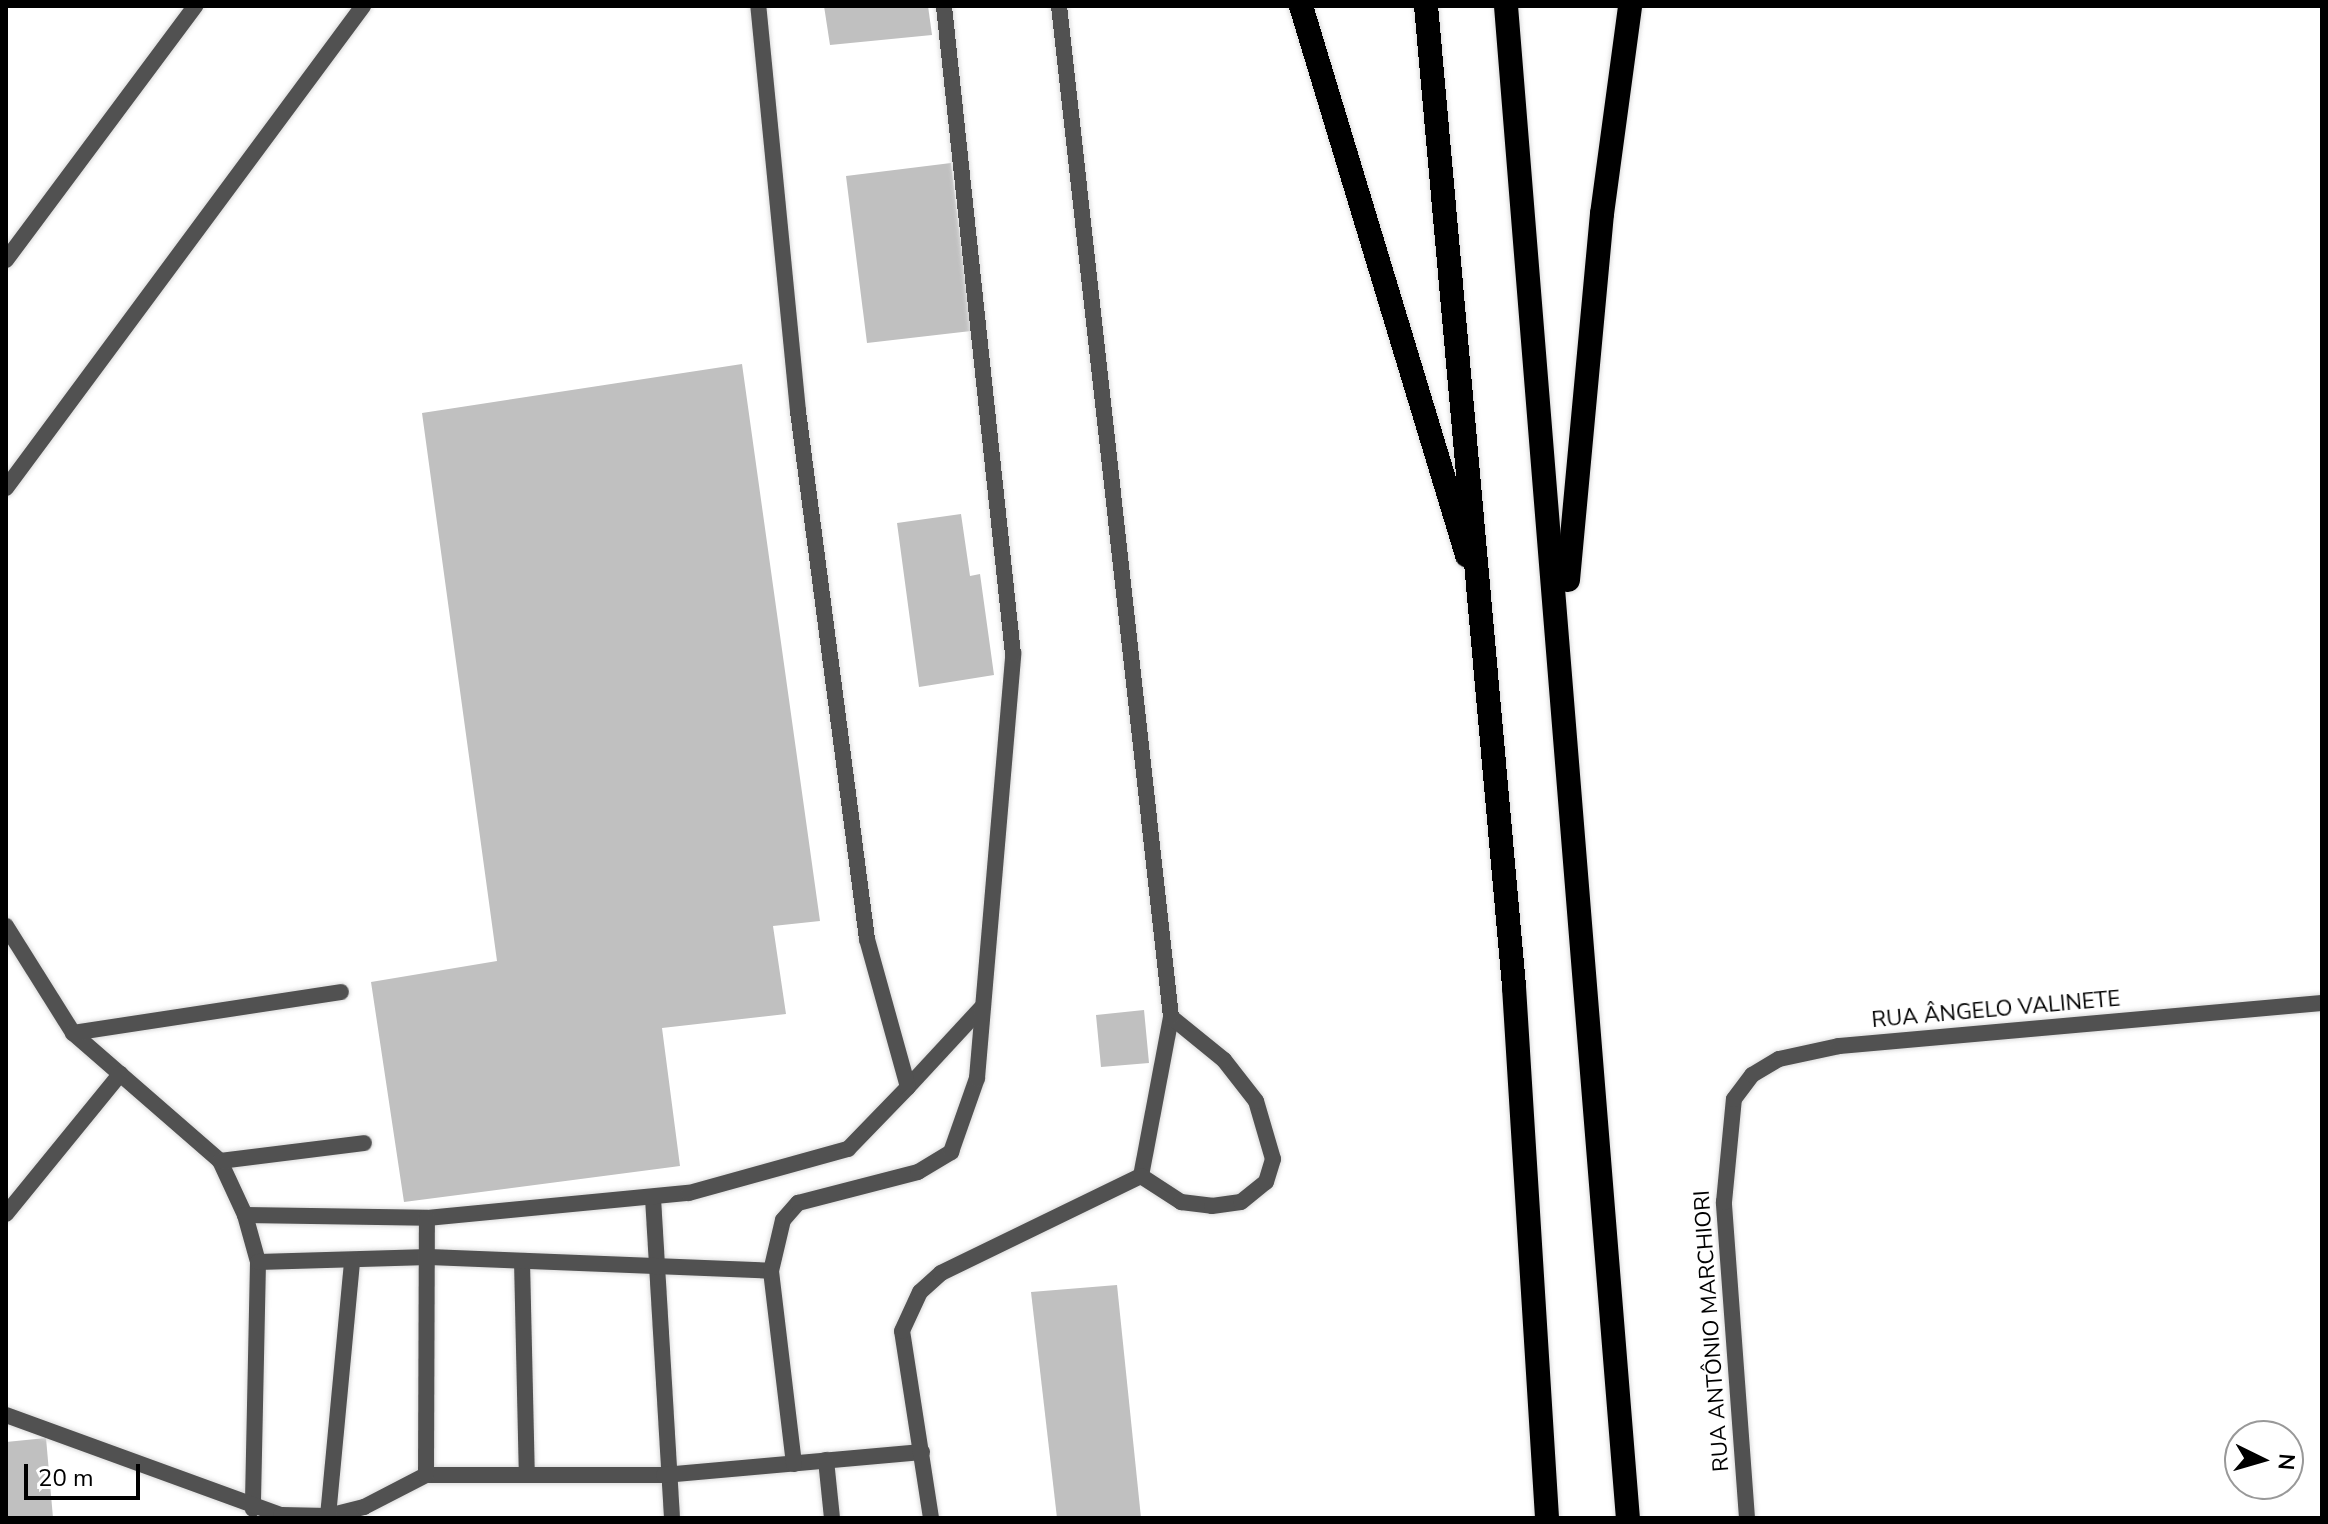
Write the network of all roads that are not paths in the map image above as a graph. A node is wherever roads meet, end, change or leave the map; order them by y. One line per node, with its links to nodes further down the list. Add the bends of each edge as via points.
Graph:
1 (195, 6): 10 (street)
2 (363, 6): 11 (street)
3 (758, 6): 21 (street, via 798,411 867,939)
4 (944, 6): 17 (street, via 1013,654)
5 (1059, 6): 18 (street)
6 (1301, 6): 12 (highway)
7 (1426, 6): 12 (highway)
8 (1506, 6): 13 (highway)
9 (1630, 6): 13 (highway, via 1602,214)
10 (6, 260)
11 (6, 488)
12 (1482, 606): 48 (highway)
13 (1563, 642): 49 (highway)
14 (6, 926): 19 (street)
15 (341, 992): 19 (street)
16 (2322, 1003): 22 (street, RUA ÂNGELO VALINETE, via 1839,1046 1779,1059 1752,1075 1734,1099)
17 (983, 1006): 21 (street); 35 (street, via 977,1078 951,1152 918,1172 798,1203 774,1241)
18 (1171, 1017): 25 (street); 25 (street, via 1224,1060 1256,1101 1273,1159 1266,1182 1241,1202 1212,1206 1181,1202)
19 (73, 1033): 20 (street)
20 (120, 1074): 24 (street); 27 (street)
21 (908, 1087): 26 (street, via 848,1149)
22 (1725, 1142): 50 (street, RUA ANTÔNIO MARCHIORI)
23 (364, 1143): 24 (street)
24 (220, 1161): 28 (street)
25 (1141, 1176): 37 (street, via 941,1273 920,1292 902,1331)
26 (653, 1198): 29 (street); 34 (street)
27 (6, 1214)
28 (245, 1215): 29 (street); 33 (street)
29 (427, 1218): 30 (street)
30 (429, 1257): 31 (street); 32 (street); 40 (street)
31 (352, 1260): 33 (street); 44 (street)
32 (522, 1261): 34 (street); 41 (street)
33 (258, 1262): 43 (street)
34 (653, 1265): 35 (street); 42 (street)
35 (771, 1271): 39 (street)
36 (6, 1415): 43 (street)
37 (922, 1452): 38 (street); 47 (street)
38 (826, 1460): 39 (street); 46 (street)
39 (794, 1464): 42 (street)
40 (426, 1475): 41 (street); 44 (street)
41 (527, 1475): 42 (street)
42 (664, 1475): 45 (street)
43 (253, 1509): 44 (street)
44 (328, 1516)
45 (672, 1518)
46 (832, 1518)
47 (931, 1518)
48 (1547, 1518)
49 (1628, 1518)
50 (1747, 1518)

